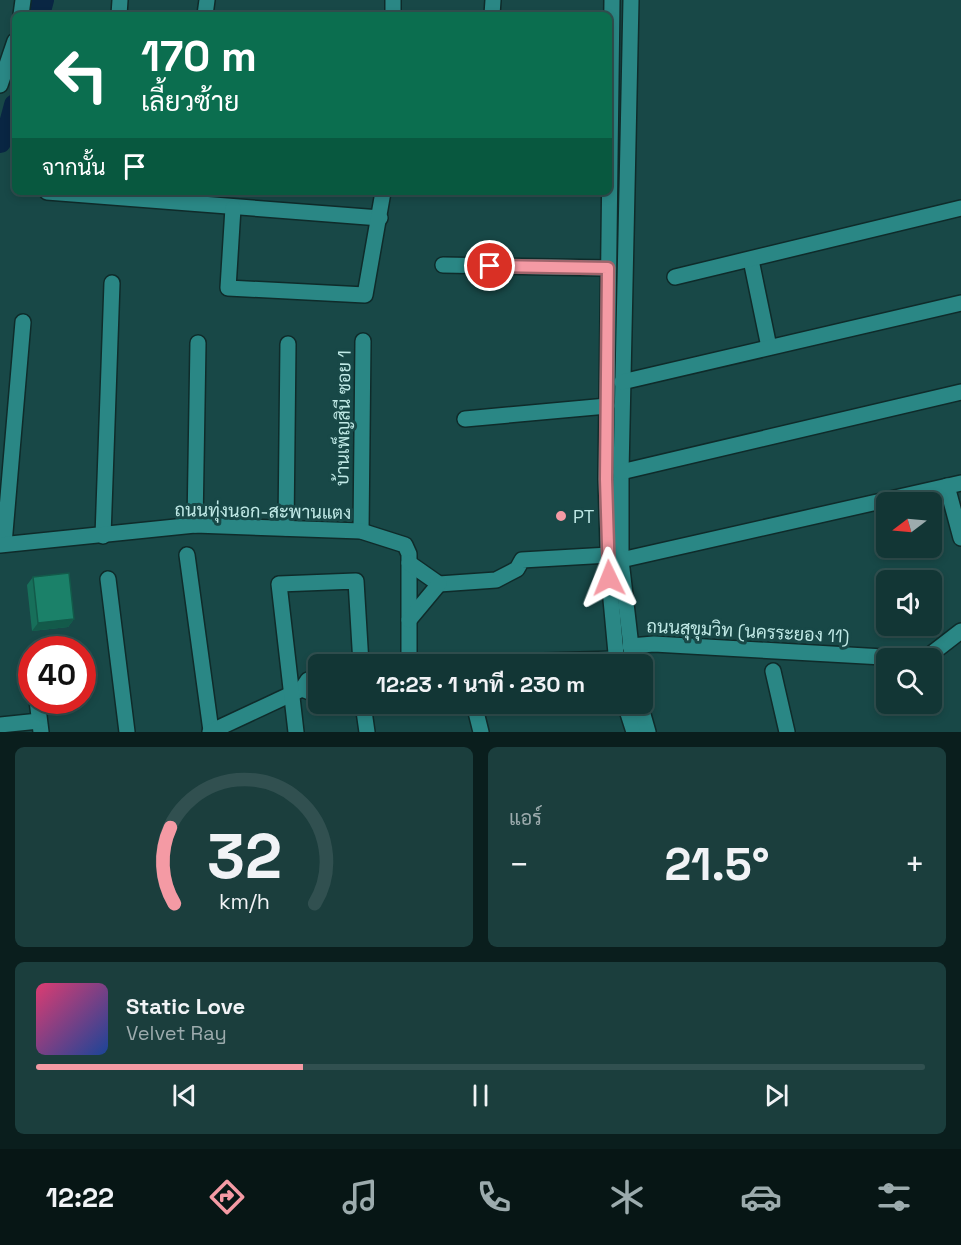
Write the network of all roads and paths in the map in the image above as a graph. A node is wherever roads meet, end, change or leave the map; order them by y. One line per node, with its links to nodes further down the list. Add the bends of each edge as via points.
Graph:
1 (631, 0): 21 (street)
2 (12, 50): 3 (street)
3 (0, 85)
4 (103, 195): 7 (street)
5 (383, 195): 9 (street)
6 (609, 195): 12 (street)
7 (233, 208): 9 (street); 9 (street, via 228,288 365,295)
8 (961, 208): 10 (street)
9 (380, 218)
10 (751, 260): 13 (street); 20 (street)
11 (443, 265): 12 (street)
12 (608, 268): 23 (street)
13 (675, 277)
14 (112, 283): 30 (street)
15 (961, 303): 20 (street)
16 (23, 322): 32 (street)
17 (363, 340): 29 (street, บ้านเพ็ญสินี ซอย 1)
18 (198, 343): 27 (street)
19 (288, 344): 28 (street)
20 (770, 347): 21 (street)
21 (622, 382): 25 (street)
22 (961, 392): 25 (street)
23 (607, 406): 24 (street); 34 (street)
24 (465, 419)
25 (621, 472): 34 (street)
26 (954, 485): 31 (street); 34 (street)
27 (195, 525): 28 (street, ถนนทุ่งนอก-สะพานแตง); 30 (street, ถนนทุ่งนอก-สะพานแตง)
28 (286, 528): 29 (street, ถนนทุ่งนอก-สะพานแตง)
29 (361, 531): 35 (street, ถนนทุ่งนอก-สะพานแตง, via 405,545)
30 (103, 536): 32 (street, ถนนทุ่งนอก-สะพานแตง)
31 (961, 538)
32 (2, 545)
33 (187, 555): 58 (street)
34 (615, 558): 37 (street, via 522,560 517,569 496,580); 40 (street); 44 (street)
35 (409, 563): 37 (street); 38 (street)
36 (108, 579): 57 (street)
37 (440, 584): 38 (street)
38 (409, 620): 43 (street)
39 (961, 631): 41 (street)
40 (630, 646): 45 (street); 46 (street, ถนนสุขุมวิท (นครระยอง 11), via 654,644)
41 (939, 648)
42 (360, 654): 49 (street, via 356,581 279,584)
43 (407, 654)
44 (617, 654)
45 (631, 654)
46 (876, 657)
47 (773, 671): 64 (street)
48 (308, 680): 49 (street)
49 (296, 691): 50 (street); 58 (street); 59 (street)
50 (308, 692)
51 (364, 714): 60 (street)
52 (476, 714): 61 (street)
53 (628, 714): 62 (street)
54 (643, 714): 63 (street)
55 (0, 725): 56 (street)
56 (40, 726)
57 (127, 732)
58 (211, 732)
59 (296, 732)
60 (367, 732)
61 (481, 732)
62 (634, 732)
63 (648, 732)
64 (787, 732)

